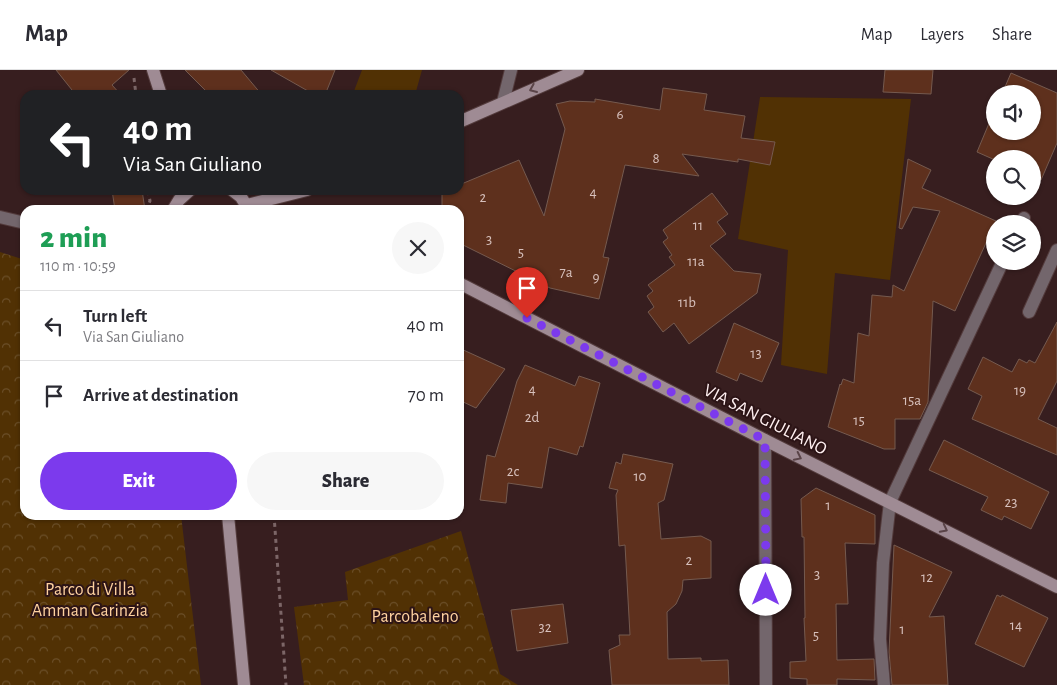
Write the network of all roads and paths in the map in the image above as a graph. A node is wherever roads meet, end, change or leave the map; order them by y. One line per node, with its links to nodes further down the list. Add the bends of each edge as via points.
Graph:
1 (132, 70): 5 (path)
2 (153, 70): 6 (main road)
3 (511, 70): 7 (street)
4 (578, 70): 7 (main road, one-way to 7)
5 (135, 90)
6 (159, 90)
7 (503, 102): 8 (main road)
8 (464, 120)
9 (184, 195): 12 (main road)
10 (238, 195): 13 (main road)
11 (290, 195): 14 (main road)
12 (176, 205)
13 (246, 205)
14 (258, 205)
15 (0, 217): 16 (street)
16 (20, 222)
17 (1057, 250): 20 (street)
18 (1000, 270): 22 (street)
19 (464, 286): 21 (main road, VIA SAN GIULIANO)
20 (1029, 312)
21 (765, 440): 22 (main road, VIA SAN GIULIANO, one-way to 22); 28 (street)
22 (890, 502): 25 (main road, VIA SAN GIULIANO, one-way to 25); 29 (street, via 883,563 880,638)
23 (228, 520): 26 (main road)
24 (274, 520): 27 (path)
25 (1057, 587)
26 (244, 685)
27 (286, 685)
28 (766, 685)
29 (884, 685)

